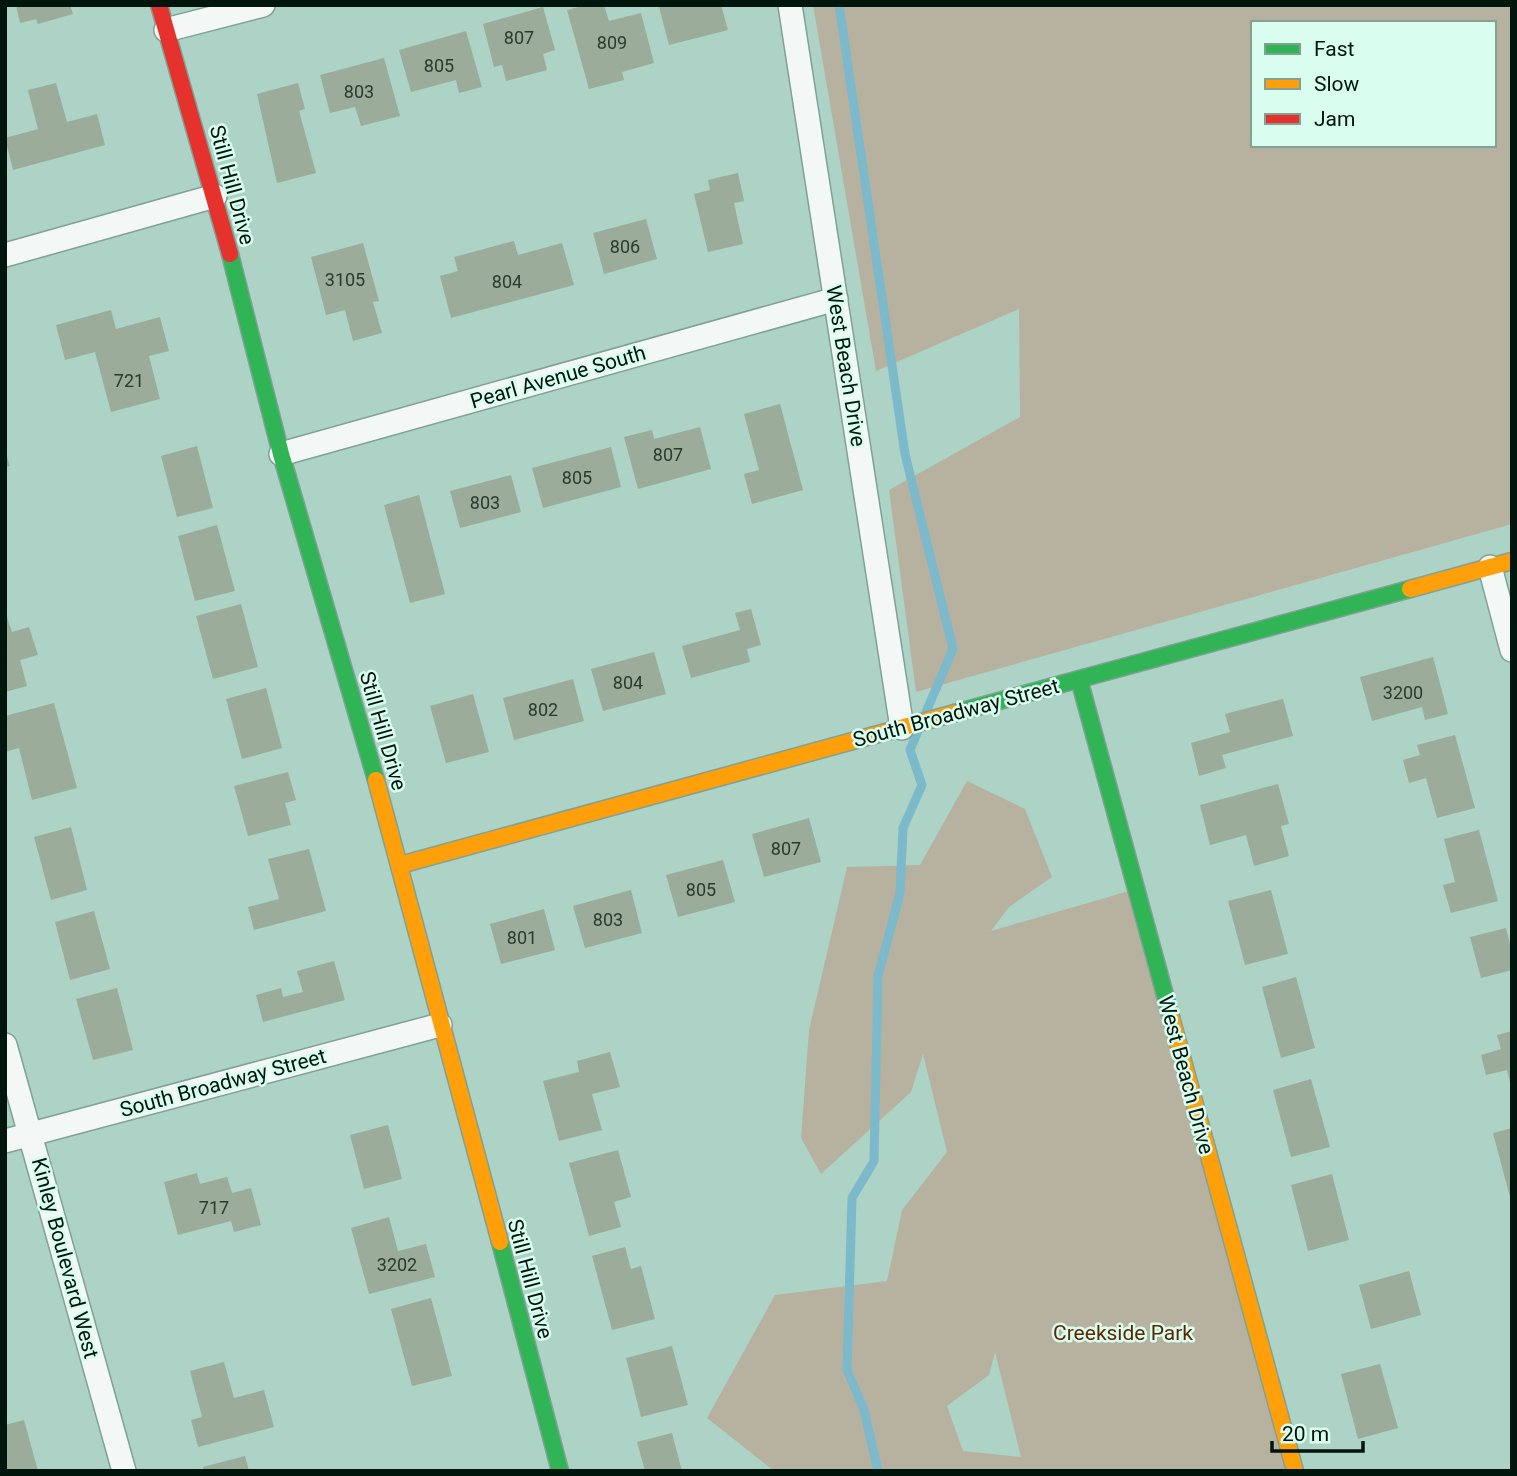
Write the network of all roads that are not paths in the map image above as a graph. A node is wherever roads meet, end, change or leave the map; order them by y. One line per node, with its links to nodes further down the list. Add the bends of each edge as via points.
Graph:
1 (159, 5): 4 (street, Still Hill Drive)
2 (263, 5): 4 (street)
3 (790, 5): 7 (street, West Beach Drive)
4 (166, 30): 5 (street, Still Hill Drive)
5 (215, 196): 6 (street); 8 (street, Still Hill Drive)
6 (5, 256)
7 (836, 299): 8 (street, Pearl Avenue South); 12 (street, West Beach Drive)
8 (281, 454): 13 (street, Still Hill Drive)
9 (1501, 564): 10 (street); 11 (street, South Broadway Street)
10 (1512, 650)
11 (1079, 679): 12 (street, South Broadway Street); 20 (street, West Beach Drive)
12 (902, 728): 13 (street, South Broadway Street)
13 (400, 864): 14 (street, Still Hill Drive)
14 (440, 1025): 16 (street, South Broadway Street); 19 (street, Still Hill Drive)
15 (5, 1045): 16 (street, Kinley Boulevard West)
16 (30, 1133): 17 (street, South Broadway Street); 18 (street, Kinley Boulevard West)
17 (5, 1141)
18 (124, 1471)
19 (560, 1471)
20 (1294, 1471)

